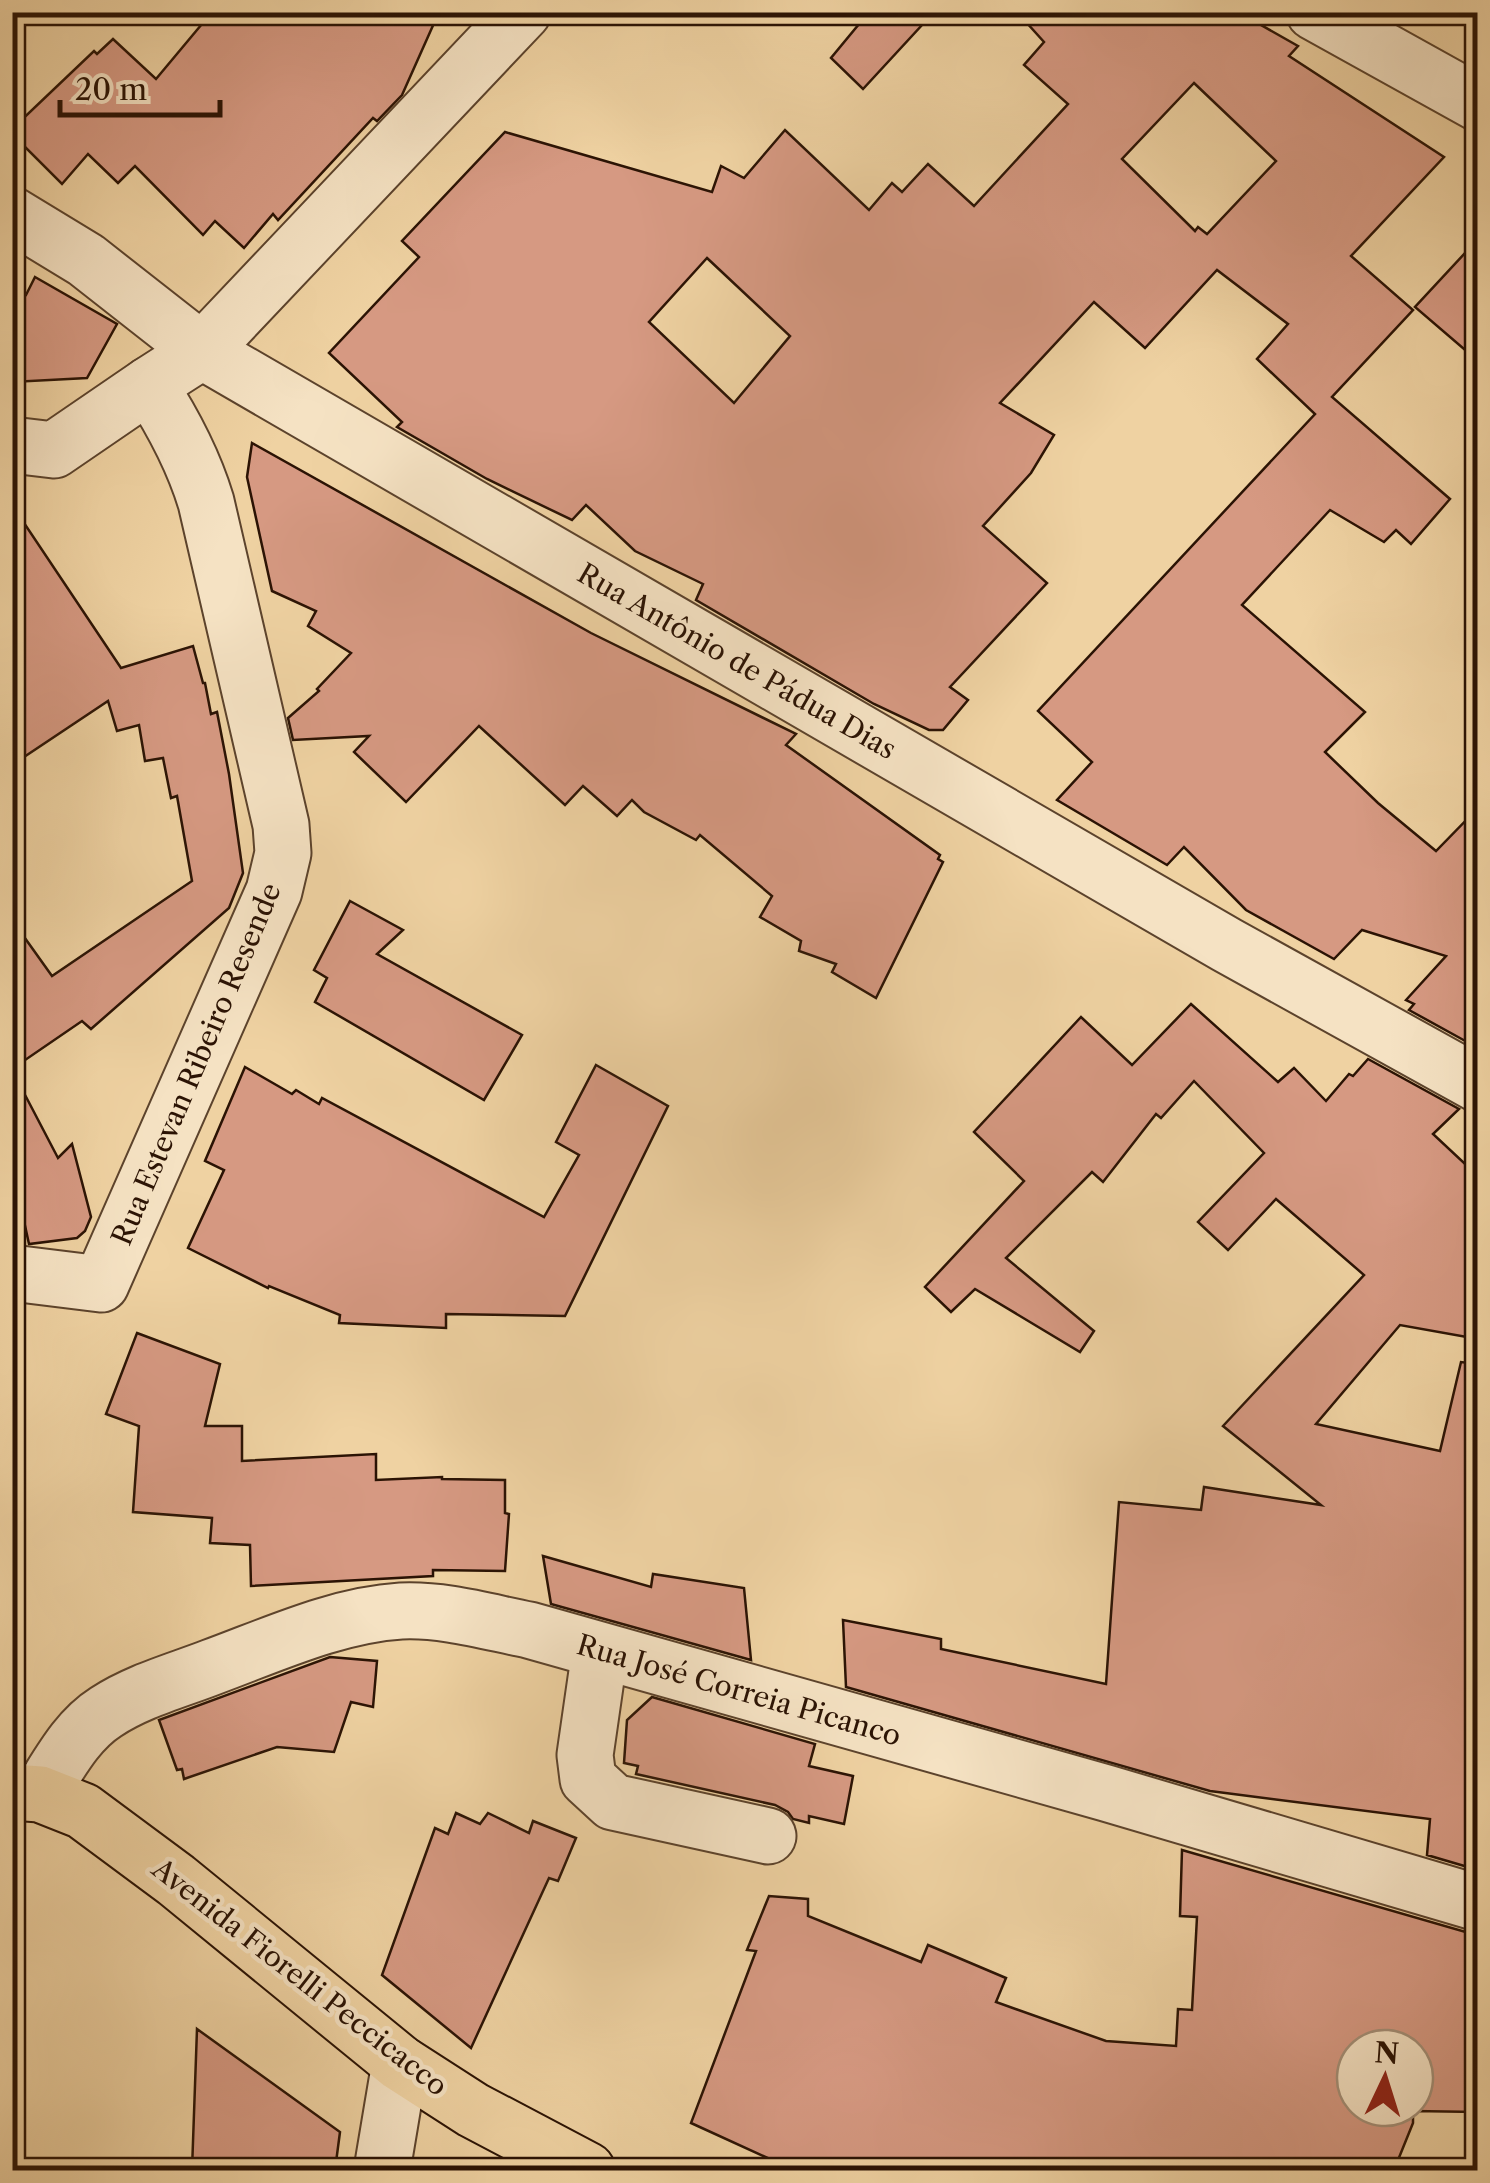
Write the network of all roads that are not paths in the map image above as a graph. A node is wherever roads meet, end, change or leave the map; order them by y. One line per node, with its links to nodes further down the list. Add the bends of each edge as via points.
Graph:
1 (523, 12): 5 (street)
2 (1314, 12): 3 (street)
3 (1478, 103)
4 (12, 215): 5 (street, Rua Antônio de Pádua Dias, via 86,260)
5 (202, 351): 6 (street); 8 (street, Rua Antônio de Pádua Dias)
6 (148, 385): 7 (street); 9 (street, Rua Estevan Ribeiro Resende, via 195,466 206,502 282,825 283,853 267,908 101,1284)
7 (26, 458)
8 (1478, 1084)
9 (12, 1272)
10 (600, 1651): 11 (street, Rua José Correia Picanco, via 446,1614 356,1618 105,1712); 12 (street, via 585,1755 588,1779 612,1802); 13 (street, Rua José Correia Picanco)
11 (26, 1793): 14 (main road, Avenida Fiorelli Peccicacco, via 82,1811)
12 (768, 1836)
13 (1478, 1903)
14 (400, 2063): 15 (street); 16 (main road, Avenida Fiorelli Peccicacco)
15 (382, 2170)
16 (587, 2170)

